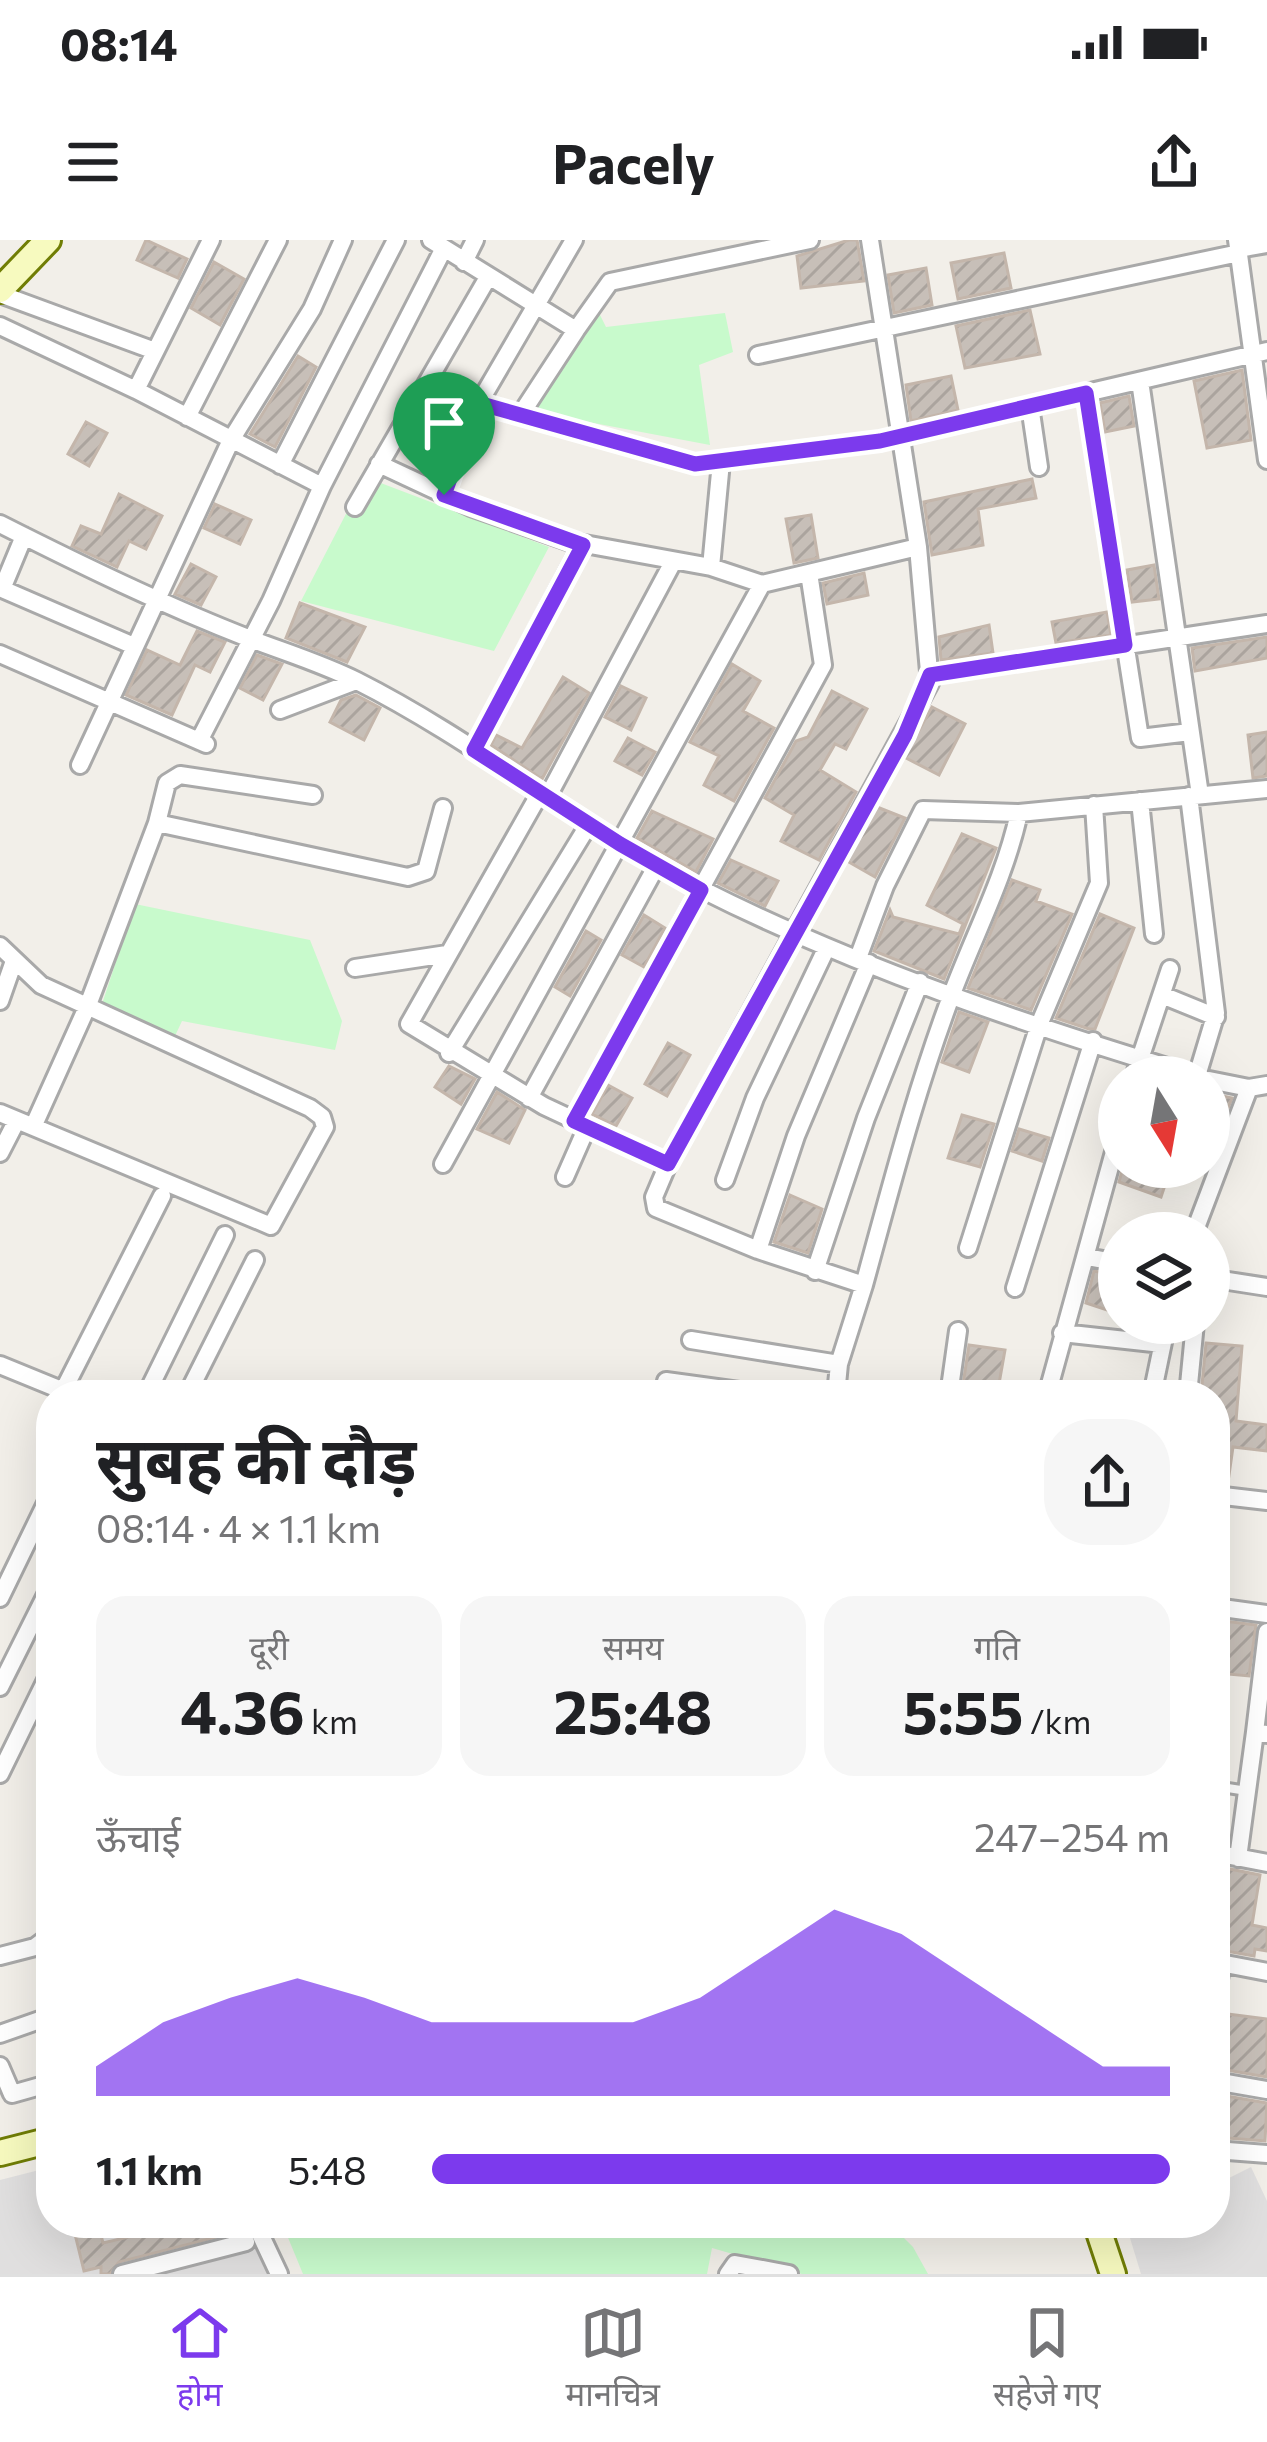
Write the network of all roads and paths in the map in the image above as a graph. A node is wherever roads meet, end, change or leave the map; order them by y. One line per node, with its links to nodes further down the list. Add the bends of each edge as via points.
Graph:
1 (48, 240): 17 (street)
2 (211, 240): 22 (street)
3 (278, 240): 31 (street)
4 (344, 240): 33 (street, via 312,309)
5 (396, 240): 37 (street)
6 (475, 240): 15 (street)
7 (574, 240): 18 (street)
8 (716, 240): 14 (street)
9 (810, 240): 14 (street)
10 (870, 240): 20 (street)
11 (438, 244): 15 (street); 39 (street)
12 (1267, 244): 13 (street)
13 (1238, 247): 20 (street); 23 (street)
14 (720, 259): 21 (street, via 610,282)
15 (464, 262): 16 (street)
16 (487, 279): 18 (street); 36 (street)
17 (1, 289): 22 (street)
18 (532, 307): 21 (street); 28 (street)
19 (0, 326): 26 (street)
20 (880, 328): 24 (street); 32 (street)
21 (576, 330): 30 (street)
22 (155, 351): 26 (street)
23 (1260, 352): 25 (street); 34 (street)
24 (758, 355)
25 (1139, 381): 27 (street); 53 (street)
26 (136, 390): 31 (street)
27 (1086, 393): 29 (street); 55 (street)
28 (478, 403): 30 (street); 40 (street)
29 (1030, 406): 32 (street); 38 (street)
30 (521, 414): 35 (street, via 695,464)
31 (187, 417): 33 (street)
32 (899, 436): 35 (street); 45 (street)
33 (231, 440): 37 (street); 51 (street)
34 (1267, 460)
35 (721, 462): 47 (street)
36 (379, 464): 40 (street); 41 (street)
37 (280, 465): 39 (street)
38 (1039, 467)
39 (322, 486): 54 (street)
40 (444, 495): 44 (street)
41 (355, 507)
42 (0, 524): 43 (street)
43 (24, 536): 50 (street); 51 (street)
44 (583, 545): 46 (street); 63 (street)
45 (918, 548): 48 (street); 58 (street)
46 (673, 562): 47 (street); 67 (street)
47 (711, 567): 49 (street)
48 (809, 573): 49 (street); 77 (street, via 824,665)
49 (762, 584): 75 (street)
50 (1, 589): 56 (street)
51 (156, 597): 54 (street); 56 (street)
52 (1267, 624): 53 (street)
53 (1176, 638): 55 (street); 62 (street)
54 (250, 639): 59 (street); 60 (street, via 203,743)
55 (1125, 645): 58 (street); 62 (street, via 1140,738)
56 (134, 646): 60 (street)
57 (0, 654): 60 (street)
58 (930, 675): 78 (street)
59 (356, 681): 61 (street); 63 (street)
60 (109, 701): 64 (street)
61 (280, 710)
62 (1190, 732): 68 (street)
63 (474, 750): 67 (street)
64 (80, 765)
65 (1267, 789): 68 (street)
66 (313, 795): 73 (street, via 180,775 167,782)
67 (543, 795): 74 (street); 82 (street)
68 (1194, 796): 69 (street); 92 (street)
69 (1140, 801): 70 (street); 79 (street)
70 (1094, 805): 72 (street); 93 (street, via 1099,884)
71 (443, 808): 73 (street, via 426,872 408,877)
72 (1019, 813): 83 (street, via 923,811 885,886); 88 (street, via 1008,864)
73 (157, 824): 91 (street)
74 (589, 824): 75 (street); 95 (street)
75 (620, 844): 76 (street); 99 (street)
76 (657, 865): 77 (street); 101 (street)
77 (701, 890): 78 (street); 103 (street)
78 (799, 931): 81 (street); 105 (street)
79 (1154, 934)
80 (0, 946): 84 (street)
81 (827, 946): 83 (street); 108 (street)
82 (447, 954): 85 (street); 95 (street, via 409,1024)
83 (864, 960): 87 (street); 114 (street)
84 (14, 961): 90 (street); 91 (street, via 41,985)
85 (355, 968)
86 (1170, 969): 89 (street)
87 (920, 982): 88 (street); 118 (street)
88 (952, 994): 93 (street); 120 (street)
89 (1162, 994): 92 (street); 97 (street)
90 (0, 1001)
91 (88, 1005): 102 (street); 102 (street, via 322,1117 322,1136 271,1226)
92 (1216, 1017): 98 (street)
93 (1040, 1025): 94 (street); 113 (street)
94 (1093, 1041): 96 (street); 122 (street)
95 (449, 1053): 99 (street)
96 (1117, 1056)
97 (1140, 1056)
98 (1204, 1056)
99 (490, 1076): 101 (street); 106 (street)
100 (1258, 1087): 111 (street)
101 (529, 1098): 103 (street)
102 (17, 1120): 104 (street)
103 (581, 1124): 105 (street); 107 (street)
104 (0, 1153)
105 (668, 1164): 114 (street, via 656,1208)
106 (443, 1165)
107 (565, 1177)
108 (725, 1180)
109 (1105, 1188): 115 (street)
110 (162, 1196): 132 (street)
111 (1203, 1212)
112 (226, 1235): 133 (street)
113 (968, 1248)
114 (758, 1250): 118 (street)
115 (1088, 1257): 116 (street); 124 (street)
116 (1098, 1259)
117 (256, 1260): 134 (street)
118 (815, 1271): 120 (street)
119 (1230, 1282): 121 (street)
120 (864, 1285): 129 (street)
121 (1267, 1286)
122 (1015, 1288)
123 (958, 1331): 136 (street)
124 (1062, 1333): 125 (street); 137 (street)
125 (1098, 1337)
126 (691, 1340): 129 (street)
127 (1162, 1344): 138 (street)
128 (1193, 1344): 139 (street)
129 (839, 1364): 135 (street)
130 (0, 1365): 131 (street)
131 (37, 1380)
132 (75, 1380)
133 (154, 1380)
134 (195, 1380)
135 (837, 1380)
136 (951, 1380)
137 (1051, 1380)
138 (1155, 1380)
139 (1189, 1380)
140 (1230, 1497): 141 (street)
141 (1267, 1501)
142 (36, 1523): 143 (street)
143 (0, 1598)
144 (1230, 1608): 145 (street)
145 (1267, 1614)
146 (36, 1615): 148 (street)
147 (1267, 1632): 150 (street)
148 (0, 1687)
149 (36, 1701): 151 (street)
150 (1261, 1733): 153 (street)
151 (0, 1774)
152 (1230, 1788): 153 (lane)
153 (1247, 1791): 155 (street)
154 (1230, 1856): 155 (street)
155 (1238, 1858): 156 (street)
156 (1267, 1863)
157 (36, 1946): 158 (street)
158 (0, 1956)
159 (1230, 1964): 160 (street)
160 (1267, 1972)
161 (36, 2021): 162 (street)
162 (0, 2034)
163 (0, 2066): 165 (street, via 12,2094)
164 (1230, 2084): 166 (street)
165 (36, 2087)
166 (1267, 2090)
167 (36, 2144): 169 (street)
168 (1230, 2151): 170 (street)
169 (0, 2153)
170 (1267, 2154)
171 (263, 2238): 175 (street)
172 (1105, 2238): 178 (street)
173 (246, 2242): 174 (street)
174 (122, 2274)
175 (279, 2274)
176 (728, 2274): 177 (street, via 735,2264)
177 (789, 2274)
178 (1113, 2274)

